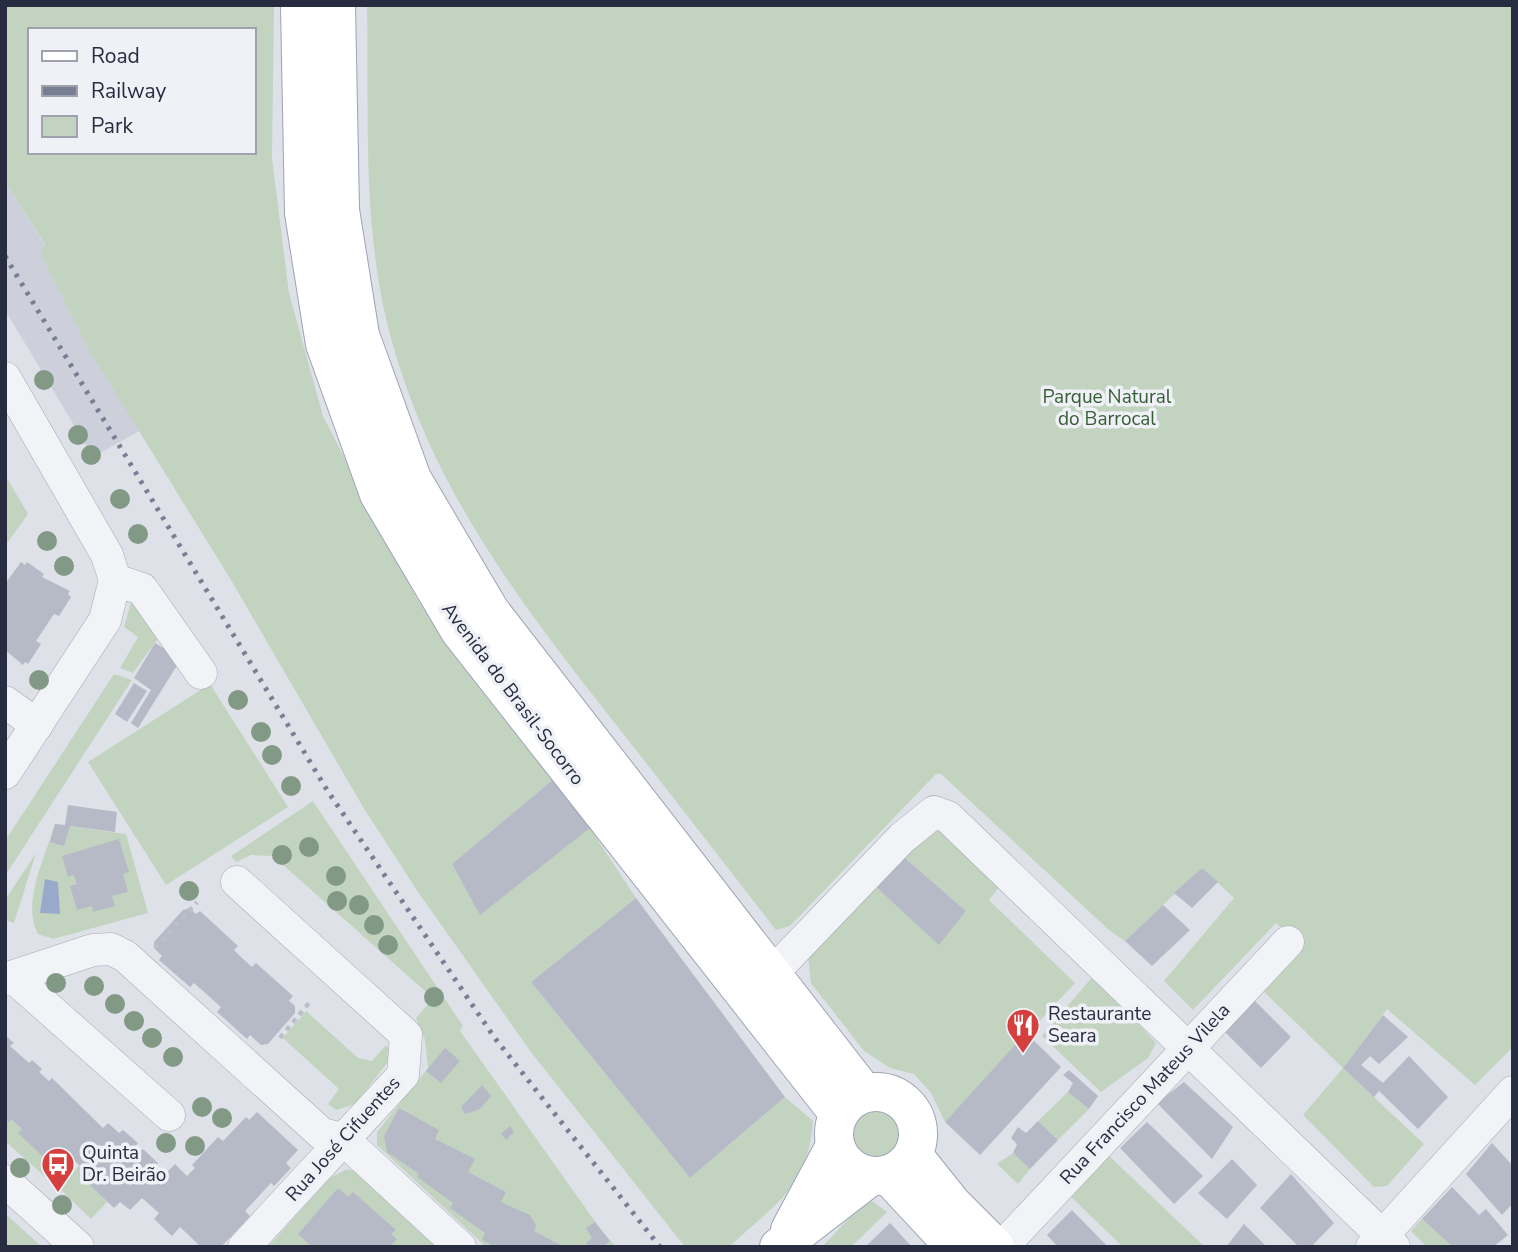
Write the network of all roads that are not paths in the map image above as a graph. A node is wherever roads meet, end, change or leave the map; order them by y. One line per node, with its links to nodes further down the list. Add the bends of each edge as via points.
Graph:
1 (300, 5): 12 (main road, Avenida do Brasil-Socorro, via 304,212 325,344 380,494 460,631)
2 (336, 5): 12 (main road, Avenida do Brasil-Socorro, via 340,209 360,335 412,479 490,611)
3 (5, 378): 4 (street, via 107,555)
4 (115, 580): 5 (street, via 142,589); 7 (street, via 105,620)
5 (201, 673)
6 (5, 702): 7 (street)
7 (37, 724): 8 (street)
8 (5, 773)
9 (237, 882): 17 (street, Rua José Cifuentes, via 406,1035 403,1075)
10 (1288, 942): 13 (street, Rua Francisco Mateus Vilela)
11 (9, 978): 15 (street); 17 (street, via 93,950 111,949 125,956 322,1135)
12 (760, 986): 13 (street, via 902,838 934,812 948,817); 16 (main road, Avenida do Brasil-Socorro)
13 (1186, 1048): 20 (street); 27 (street, Rua Francisco Mateus Vilela)
14 (1513, 1092): 20 (street)
15 (169, 1115)
16 (846, 1117): 18 (main road, via 849,1167); 18 (main road, via 892,1095 904,1102 918,1127); 21 (main road)
17 (343, 1139): 23 (street, Rua José Cifuentes); 24 (street)
18 (891, 1169): 21 (main road); 25 (main road); 26 (main road, via 953,1205)
19 (5, 1181): 22 (street)
20 (1383, 1243)
21 (781, 1244)
22 (78, 1247)
23 (244, 1247)
24 (460, 1247)
25 (955, 1247)
26 (995, 1247)
27 (1002, 1247)

